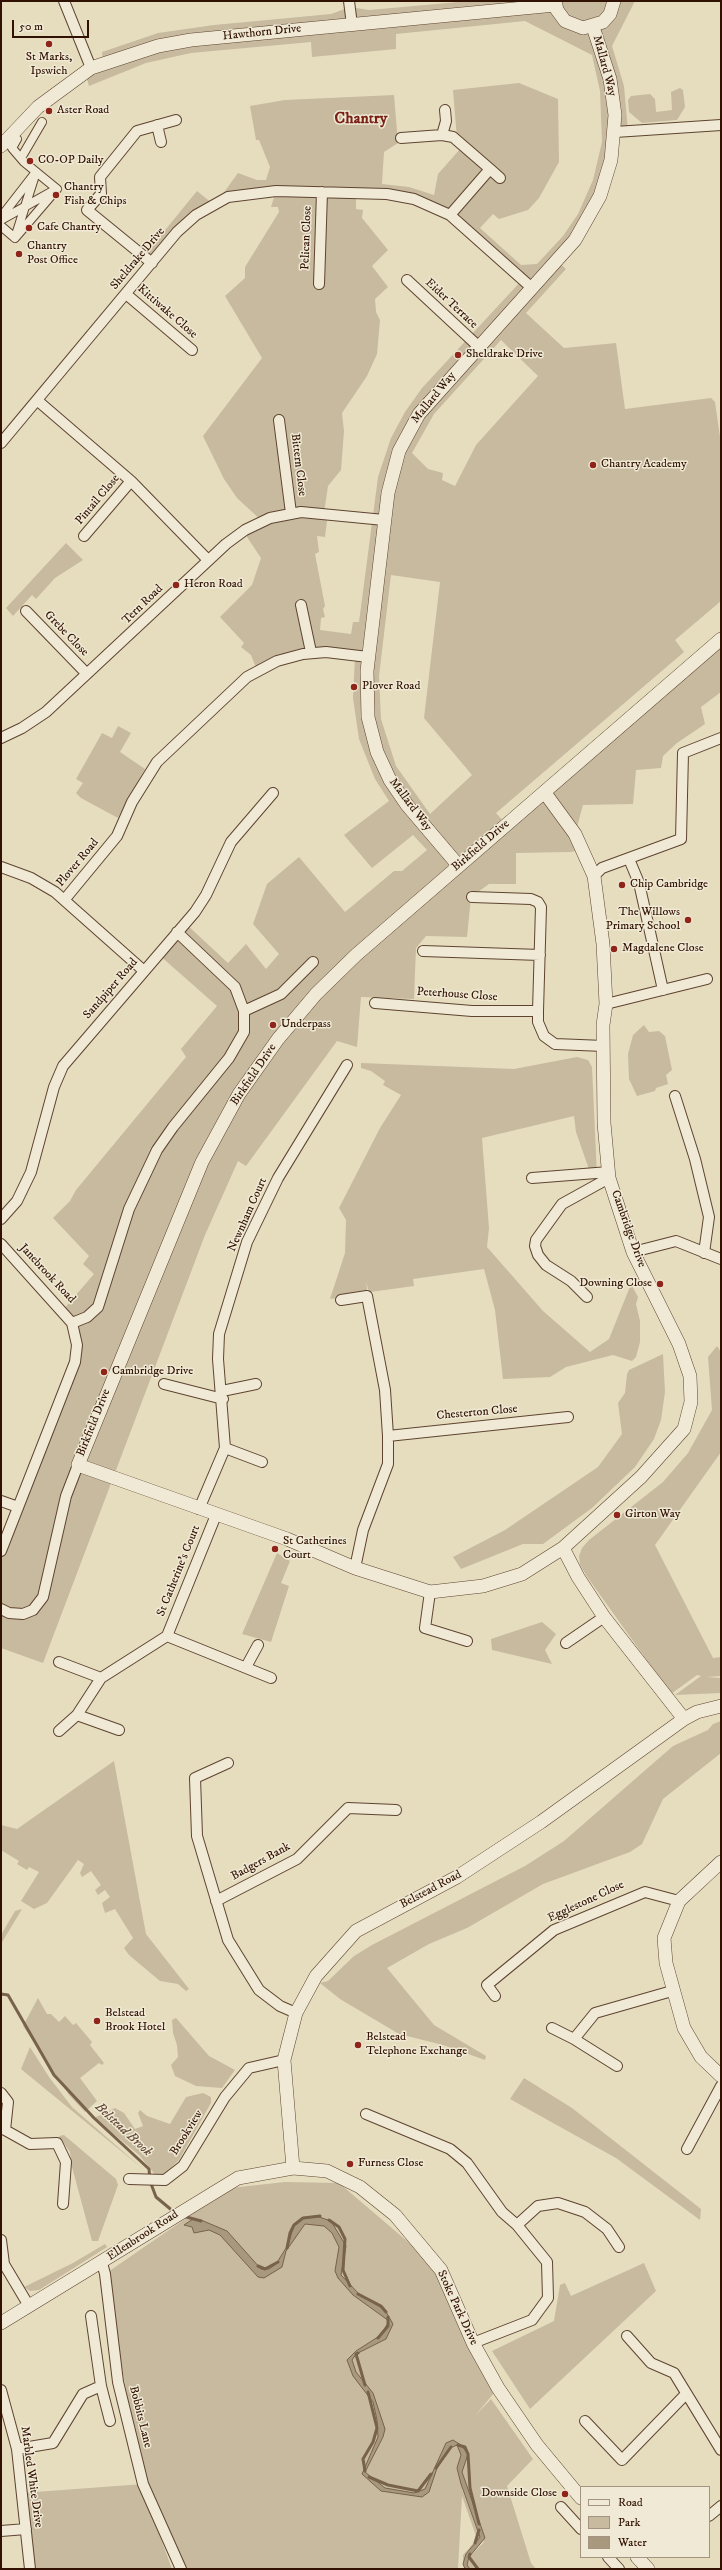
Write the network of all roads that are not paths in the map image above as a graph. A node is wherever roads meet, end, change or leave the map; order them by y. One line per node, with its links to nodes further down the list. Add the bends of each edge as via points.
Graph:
1 (64, 1): 7 (street)
2 (349, 1): 5 (street)
3 (614, 1): 6 (street, via 606,18)
4 (555, 3): 5 (street, Hawthorn Drive); 6 (street, via 562,18 569,24 584,28)
5 (352, 25): 7 (street, Hawthorn Drive, via 170,44 136,52)
6 (593, 27): 13 (street, Mallard Way, via 610,79)
7 (91, 68): 18 (street, Hawthorn Drive, via 38,107)
8 (445, 110): 14 (street, via 446,121)
9 (176, 120): 11 (street)
10 (42, 122): 19 (street)
11 (157, 125): 17 (street); 31 (street, via 137,131 104,171 99,179 100,194 87,210)
12 (721, 125): 13 (street)
13 (615, 132): 34 (street, Mallard Way, via 607,177 595,208 575,240)
14 (442, 135): 15 (street); 20 (street, via 457,139)
15 (401, 138)
16 (17, 139): 19 (street, via 12,148)
17 (161, 142)
18 (1, 146)
19 (21, 158): 21 (street)
20 (490, 169): 22 (street); 26 (street)
21 (36, 172): 23 (street); 25 (street); 27 (street)
22 (500, 178)
23 (57, 189): 25 (street); 30 (street)
24 (322, 192): 26 (street, Sheldrake Drive, via 400,196 425,203); 31 (street, Sheldrake Drive, via 263,191 233,196 217,202 190,220); 33 (street, Pelican Close)
25 (25, 207): 28 (street); 30 (street)
26 (450, 215): 34 (street, Sheldrake Drive)
27 (1, 217)
28 (1, 220)
29 (1, 226): 30 (street)
30 (15, 238)
31 (152, 263): 35 (street, Sheldrake Drive)
32 (407, 280): 36 (street, Eider Terrace)
33 (319, 284)
34 (532, 288): 36 (street, Mallard Way)
35 (126, 294): 37 (street, Kittiwake Close); 38 (street, Sheldrake Drive)
36 (478, 346): 43 (street, Mallard Way, via 432,397 411,426 394,465)
37 (192, 350)
38 (38, 400): 40 (street, Sheldrake Drive); 41 (street)
39 (279, 420): 42 (street, Bittern Close)
40 (1, 444)
41 (131, 481): 44 (street, Pintail Close); 45 (street)
42 (291, 513): 43 (street, Tern Road, via 320,513); 45 (street, Tern Road, via 270,518 245,530)
43 (384, 520): 50 (street, Mallard Way)
44 (84, 536)
45 (208, 560): 51 (street, Tern Road)
46 (301, 605): 49 (street)
47 (26, 611): 51 (street, Grebe Close)
48 (721, 640): 55 (street, Birkfield Drive)
49 (311, 652): 50 (street, Plover Road); 61 (street, Plover Road, via 277,661 254,672 166,751 150,771 117,836)
50 (368, 657): 57 (street, Mallard Way, via 367,709 373,738 383,766 407,805)
51 (87, 674): 52 (street, Tern Road, via 35,720)
52 (1, 738)
53 (721, 738): 56 (street, via 683,753 681,839)
54 (273, 793): 62 (street, Sandpiper Road, via 231,842 206,895)
55 (545, 793): 57 (street, Birkfield Drive); 59 (street, Cambridge Drive, via 575,834)
56 (629, 859): 59 (street, via 602,868); 68 (street, via 639,883)
57 (458, 865): 93 (street, Birkfield Drive, via 316,994 278,1039 239,1094 216,1134 181,1208)
58 (1, 867): 61 (street, via 38,881)
59 (594, 876): 70 (street, Cambridge Drive, via 603,944)
60 (472, 897): 64 (street, via 531,899 538,902)
61 (65, 899): 66 (street)
62 (177, 932): 66 (street, Sandpiper Road); 72 (street, via 230,981 239,994)
63 (423, 951): 64 (street)
64 (540, 955): 71 (street)
65 (313, 962): 72 (street, via 281,994)
66 (144, 971): 78 (street, Sandpiper Road, via 63,1066 54,1087 31,1172 17,1201)
67 (707, 979): 68 (street)
68 (663, 990): 70 (street)
69 (375, 1004): 71 (street, Peterhouse Close, via 472,1011)
70 (606, 1004): 73 (street, Cambridge Drive)
71 (538, 1010): 73 (street, via 538,1022 544,1036 555,1044)
72 (244, 1011): 85 (street, via 244,1032 234,1052 173,1127 141,1181 129,1209 98,1306 91,1315)
73 (604, 1046): 76 (street, Cambridge Drive, via 604,1123)
74 (347, 1065): 88 (street, Newnham Court, via 278,1178 247,1242 219,1334 218,1359)
75 (675, 1096): 81 (street, via 695,1159 709,1217)
76 (609, 1175): 77 (street); 80 (street, Cambridge Drive); 83 (street, via 562,1204 536,1240 535,1246 546,1265 571,1281)
77 (532, 1178)
78 (1, 1219)
79 (1, 1244): 85 (street, Janebrook Road)
80 (633, 1252): 81 (street, via 676,1241); 98 (street, Cambridge Drive, via 679,1344 690,1376 691,1402 684,1429 641,1477)
81 (704, 1253): 82 (street)
82 (721, 1259)
83 (587, 1297)
84 (341, 1300): 90 (street, via 367,1296 386,1390)
85 (72, 1324): 95 (street, via 77,1345 75,1362)
86 (164, 1384): 88 (street)
87 (256, 1384): 88 (street)
88 (222, 1395): 91 (street, Newnham Court)
89 (568, 1417): 90 (street, Chesterton Close)
90 (388, 1436): 100 (street, via 388,1464 364,1530)
91 (225, 1448): 92 (street); 96 (street, Newnham Court)
92 (262, 1462)
93 (78, 1465): 96 (street, Cambridge Drive); 102 (street, Birkfield Drive, via 66,1496 43,1597 33,1610 23,1614 9,1613)
94 (1, 1501): 95 (street)
95 (18, 1507): 99 (street)
96 (199, 1509): 97 (street, Cambridge Drive)
97 (216, 1515): 100 (street, Cambridge Drive, via 287,1539); 104 (street, St Catherine's Court)
98 (563, 1548): 101 (street, Cambridge Drive, via 522,1574 483,1586); 103 (street)
99 (1, 1551)
100 (355, 1568): 101 (street, Cambridge Drive)
101 (430, 1592): 105 (street, via 425,1628)
102 (1, 1609)
103 (604, 1617): 106 (street); 114 (street)
104 (167, 1636): 109 (street, St Catherine's Court); 110 (street, St Catherine's Court)
105 (467, 1641)
106 (566, 1644)
107 (258, 1645): 109 (street)
108 (59, 1662): 110 (street)
109 (246, 1667): 111 (street, St Catherine's Court)
110 (101, 1678): 113 (street, St Catherine's Court)
111 (271, 1678)
112 (721, 1706): 114 (street, Belstead Road, via 697,1712)
113 (77, 1715): 115 (street); 116 (street, St Catherine's Court)
114 (684, 1719): 124 (street, Belstead Road, via 541,1822 457,1877 356,1931 316,1976)
115 (119, 1730)
116 (59, 1731)
117 (228, 1764): 120 (street, via 195,1778 197,1836)
118 (396, 1810): 120 (street, Badgers Bank, via 348,1808 297,1859)
119 (721, 1862): 121 (street)
120 (216, 1901): 124 (street, via 228,1940 244,1970 259,1990 280,2006)
121 (679, 1901): 122 (street, via 664,1938); 123 (street, Egglestone Close, via 645,1892 554,1930 487,1985)
122 (672, 1991): 126 (street, via 595,2013); 129 (street, via 684,2028 701,2057)
123 (495, 1996)
124 (296, 2013): 127 (street, Belstead Road)
125 (552, 2028): 126 (street)
126 (574, 2039): 128 (street)
127 (284, 2060): 135 (street, Belstead Road); 136 (street, Brookview, via 249,2068 225,2097 183,2166 165,2180)
128 (617, 2066)
129 (721, 2076)
130 (721, 2086): 134 (street)
131 (1, 2093): 133 (street, via 8,2102)
132 (366, 2114): 138 (street, via 450,2149 467,2163 502,2212)
133 (3, 2131): 137 (street, via 30,2144 57,2143 66,2162)
134 (687, 2149)
135 (293, 2168): 141 (street, Ellenbrook Road, via 238,2178 168,2219); 146 (street, Stoke Park Drive, via 327,2171 360,2188 395,2215 441,2270)
136 (129, 2179)
137 (63, 2204)
138 (517, 2225): 140 (street, via 538,2206 558,2203 585,2212 607,2229); 146 (street, via 547,2262 548,2298 532,2320)
139 (1, 2240): 142 (street, via 4,2264)
140 (619, 2247)
141 (102, 2263): 142 (street, Ellenbrook Road); 164 (street, Bobbits Lane, via 118,2382 143,2484)
142 (30, 2306): 144 (street, Ellenbrook Road)
143 (91, 2316): 147 (street)
144 (1, 2323)
145 (627, 2336): 149 (street, via 651,2363 674,2373)
146 (473, 2343): 154 (street, Stoke Park Drive, via 518,2419)
147 (101, 2386): 150 (street); 152 (street, via 83,2394 53,2443)
148 (1, 2390): 152 (street, Marbled White Drive)
149 (685, 2395): 151 (street, via 622,2460); 153 (street)
150 (110, 2421)
151 (585, 2421)
152 (17, 2449): 159 (street, Marbled White Drive)
153 (721, 2450)
154 (580, 2497)
155 (721, 2506): 157 (street)
156 (561, 2507): 158 (street)
157 (710, 2515)
158 (580, 2528)
159 (26, 2529): 160 (street); 163 (street, Marbled White Drive)
160 (1, 2531)
161 (609, 2558): 165 (street)
162 (638, 2558): 166 (street)
163 (30, 2569)
164 (180, 2569)
165 (619, 2569)
166 (648, 2569)

